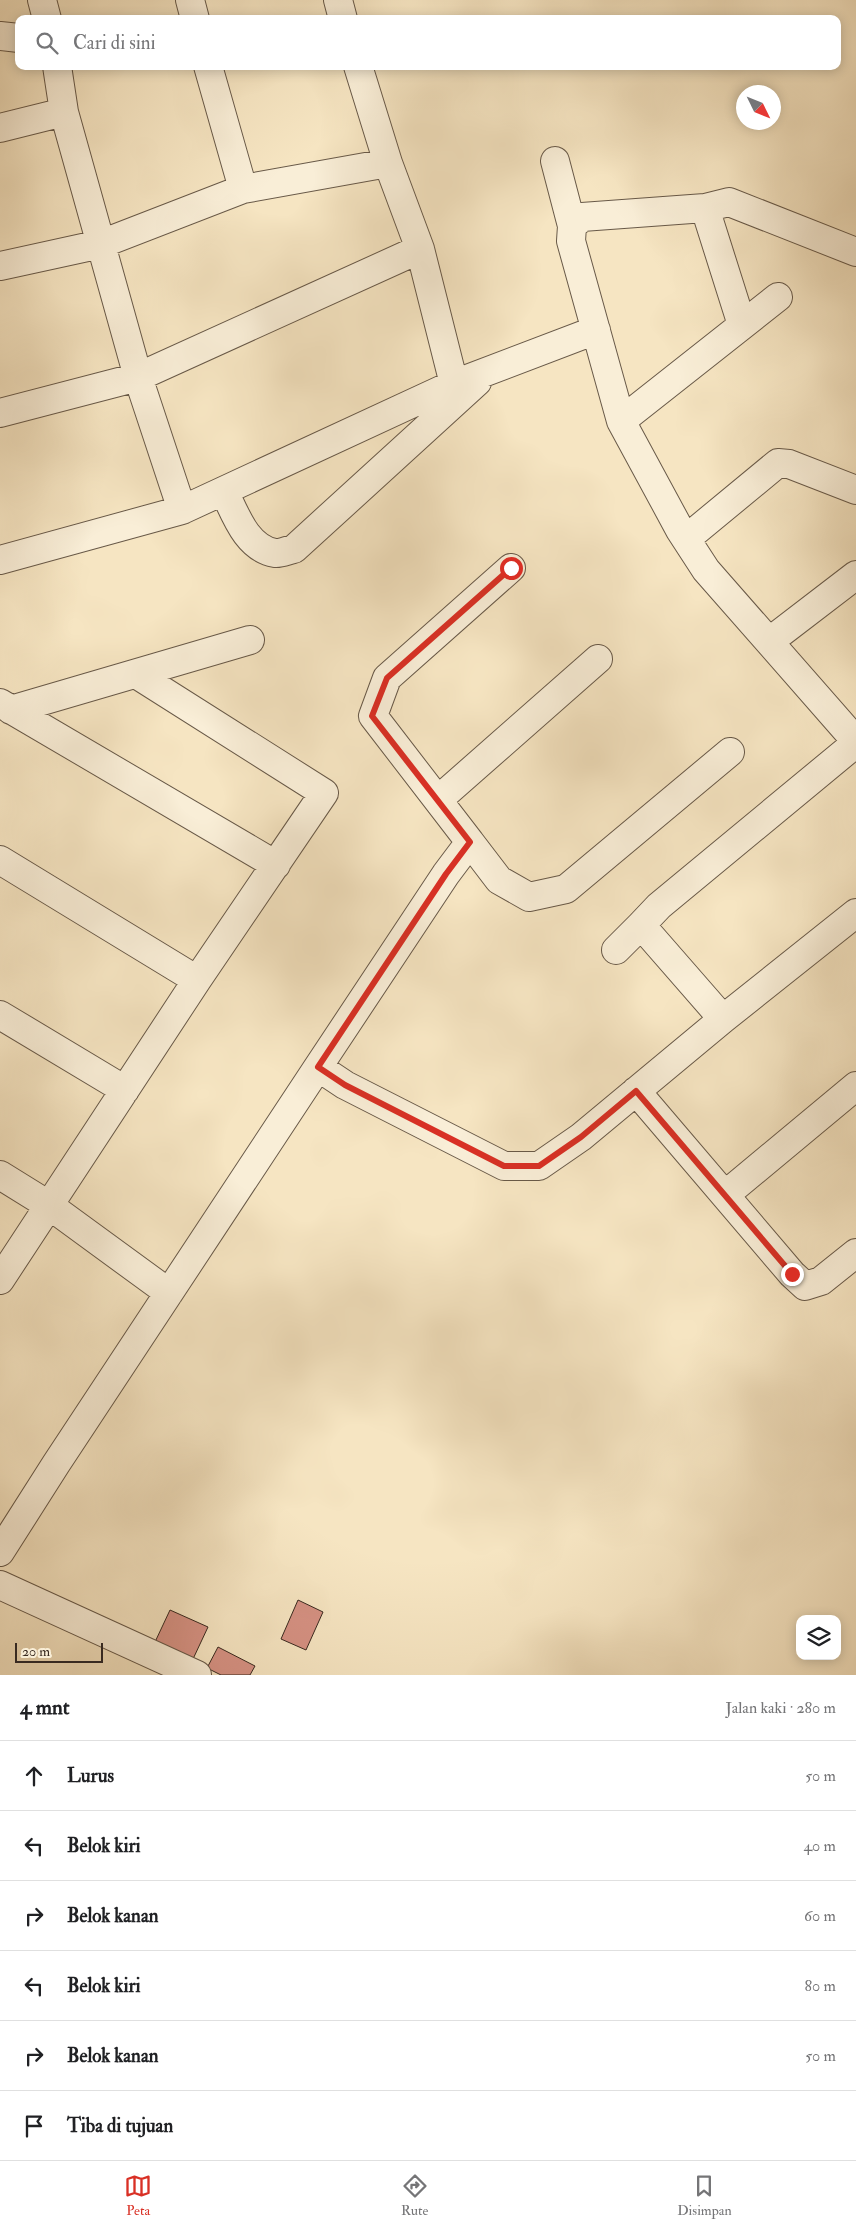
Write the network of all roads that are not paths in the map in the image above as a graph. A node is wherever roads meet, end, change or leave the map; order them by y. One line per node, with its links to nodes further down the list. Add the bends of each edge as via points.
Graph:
1 (42, 0): 4 (street)
2 (190, 0): 5 (street)
3 (338, 0): 6 (street)
4 (46, 15)
5 (194, 15)
6 (342, 15)
7 (0, 36): 8 (street)
8 (15, 38)
9 (58, 70): 12 (street)
10 (209, 70): 16 (street)
11 (359, 70): 15 (street)
12 (64, 112): 13 (street); 19 (street)
13 (0, 128)
14 (555, 160): 18 (street)
15 (388, 163): 16 (street); 20 (street)
16 (243, 189): 19 (street)
17 (704, 208): 18 (street, via 582,217); 21 (street, via 729,202); 24 (street)
18 (572, 226): 25 (street, via 571,240)
19 (100, 244): 22 (street); 27 (street)
20 (420, 249): 27 (street); 28 (street)
21 (856, 252)
22 (0, 266)
23 (778, 298): 24 (street)
24 (742, 325): 30 (street)
25 (596, 330): 26 (street); 30 (street)
26 (491, 370): 28 (street); 32 (street, via 294,549 276,554 261,548 245,533)
27 (138, 377): 29 (street); 33 (street)
28 (454, 384): 32 (street)
29 (0, 413)
30 (621, 422): 34 (street)
31 (856, 490): 34 (street, via 789,464 778,463)
32 (224, 491): 33 (street)
33 (182, 510): 35 (street)
34 (686, 539): 39 (street, via 706,570)
35 (0, 560)
36 (511, 568): 45 (street, via 387,678 372,716)
37 (856, 575): 39 (street)
38 (250, 640): 41 (street)
39 (770, 641): 43 (street)
40 (598, 659): 45 (street)
41 (136, 674): 42 (street); 48 (street, via 324,793)
42 (5, 707): 48 (street)
43 (856, 742): 50 (street, via 659,906)
44 (730, 752): 46 (street, via 566,889 530,897 499,880)
45 (439, 800): 46 (street)
46 (470, 842): 55 (street)
47 (0, 860): 52 (street)
48 (276, 866): 52 (street)
49 (856, 913): 54 (street)
50 (641, 925): 51 (street); 54 (street)
51 (616, 950)
52 (197, 980): 57 (street)
53 (0, 1015): 57 (street)
54 (723, 1020): 58 (street)
55 (318, 1067): 58 (street, via 345,1085 504,1166 539,1166 581,1137); 64 (street)
56 (856, 1086): 60 (street)
57 (125, 1090): 61 (street)
58 (636, 1091): 60 (street)
59 (0, 1175): 61 (street)
60 (725, 1195): 62 (street, via 805,1286 821,1281)
61 (50, 1206): 63 (street); 64 (street)
62 (856, 1253)
63 (0, 1280)
64 (169, 1293): 65 (street)
65 (2, 1547)
66 (0, 1585): 67 (street)
67 (197, 1675)

